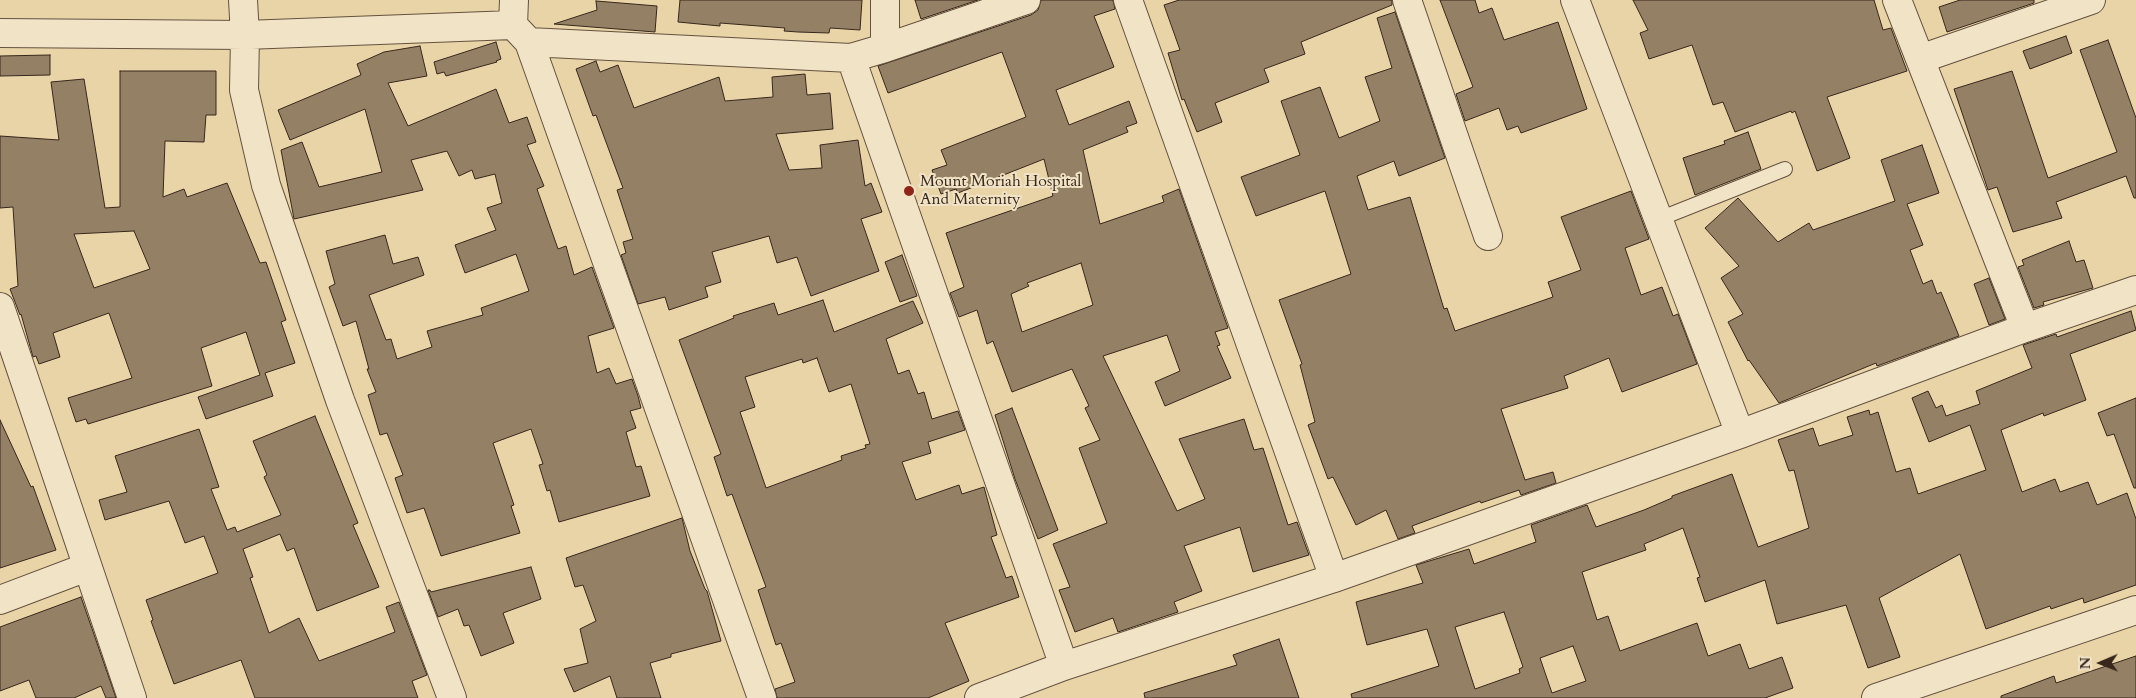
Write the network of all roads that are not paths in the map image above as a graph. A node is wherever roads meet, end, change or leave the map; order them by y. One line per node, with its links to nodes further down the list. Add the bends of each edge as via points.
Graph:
1 (243, 0): 11 (street)
2 (885, 0): 12 (street)
3 (1026, 0): 12 (street)
4 (1128, 0): 23 (street)
5 (1406, 0): 17 (street)
6 (1575, 0): 16 (street)
7 (1897, 0): 14 (street)
8 (2091, 0): 14 (street)
9 (519, 22): 11 (street); 13 (street); 29 (street)
10 (0, 33): 11 (street)
11 (245, 35): 28 (street, via 244,90 266,185 340,400)
12 (885, 48): 13 (street)
13 (851, 58): 26 (street)
14 (1920, 59): 20 (street)
15 (1785, 169): 16 (lane)
16 (1659, 219): 21 (street)
17 (1488, 236)
18 (2136, 290): 20 (street)
19 (0, 307): 22 (street)
20 (2025, 328): 21 (street)
21 (1740, 434): 23 (street)
22 (87, 567): 24 (street); 27 (street)
23 (1334, 578): 26 (street)
24 (0, 600)
25 (2136, 610): 31 (street)
26 (1064, 666): 30 (street)
27 (132, 698)
28 (452, 698)
29 (762, 698)
30 (979, 698)
31 (1876, 698)

